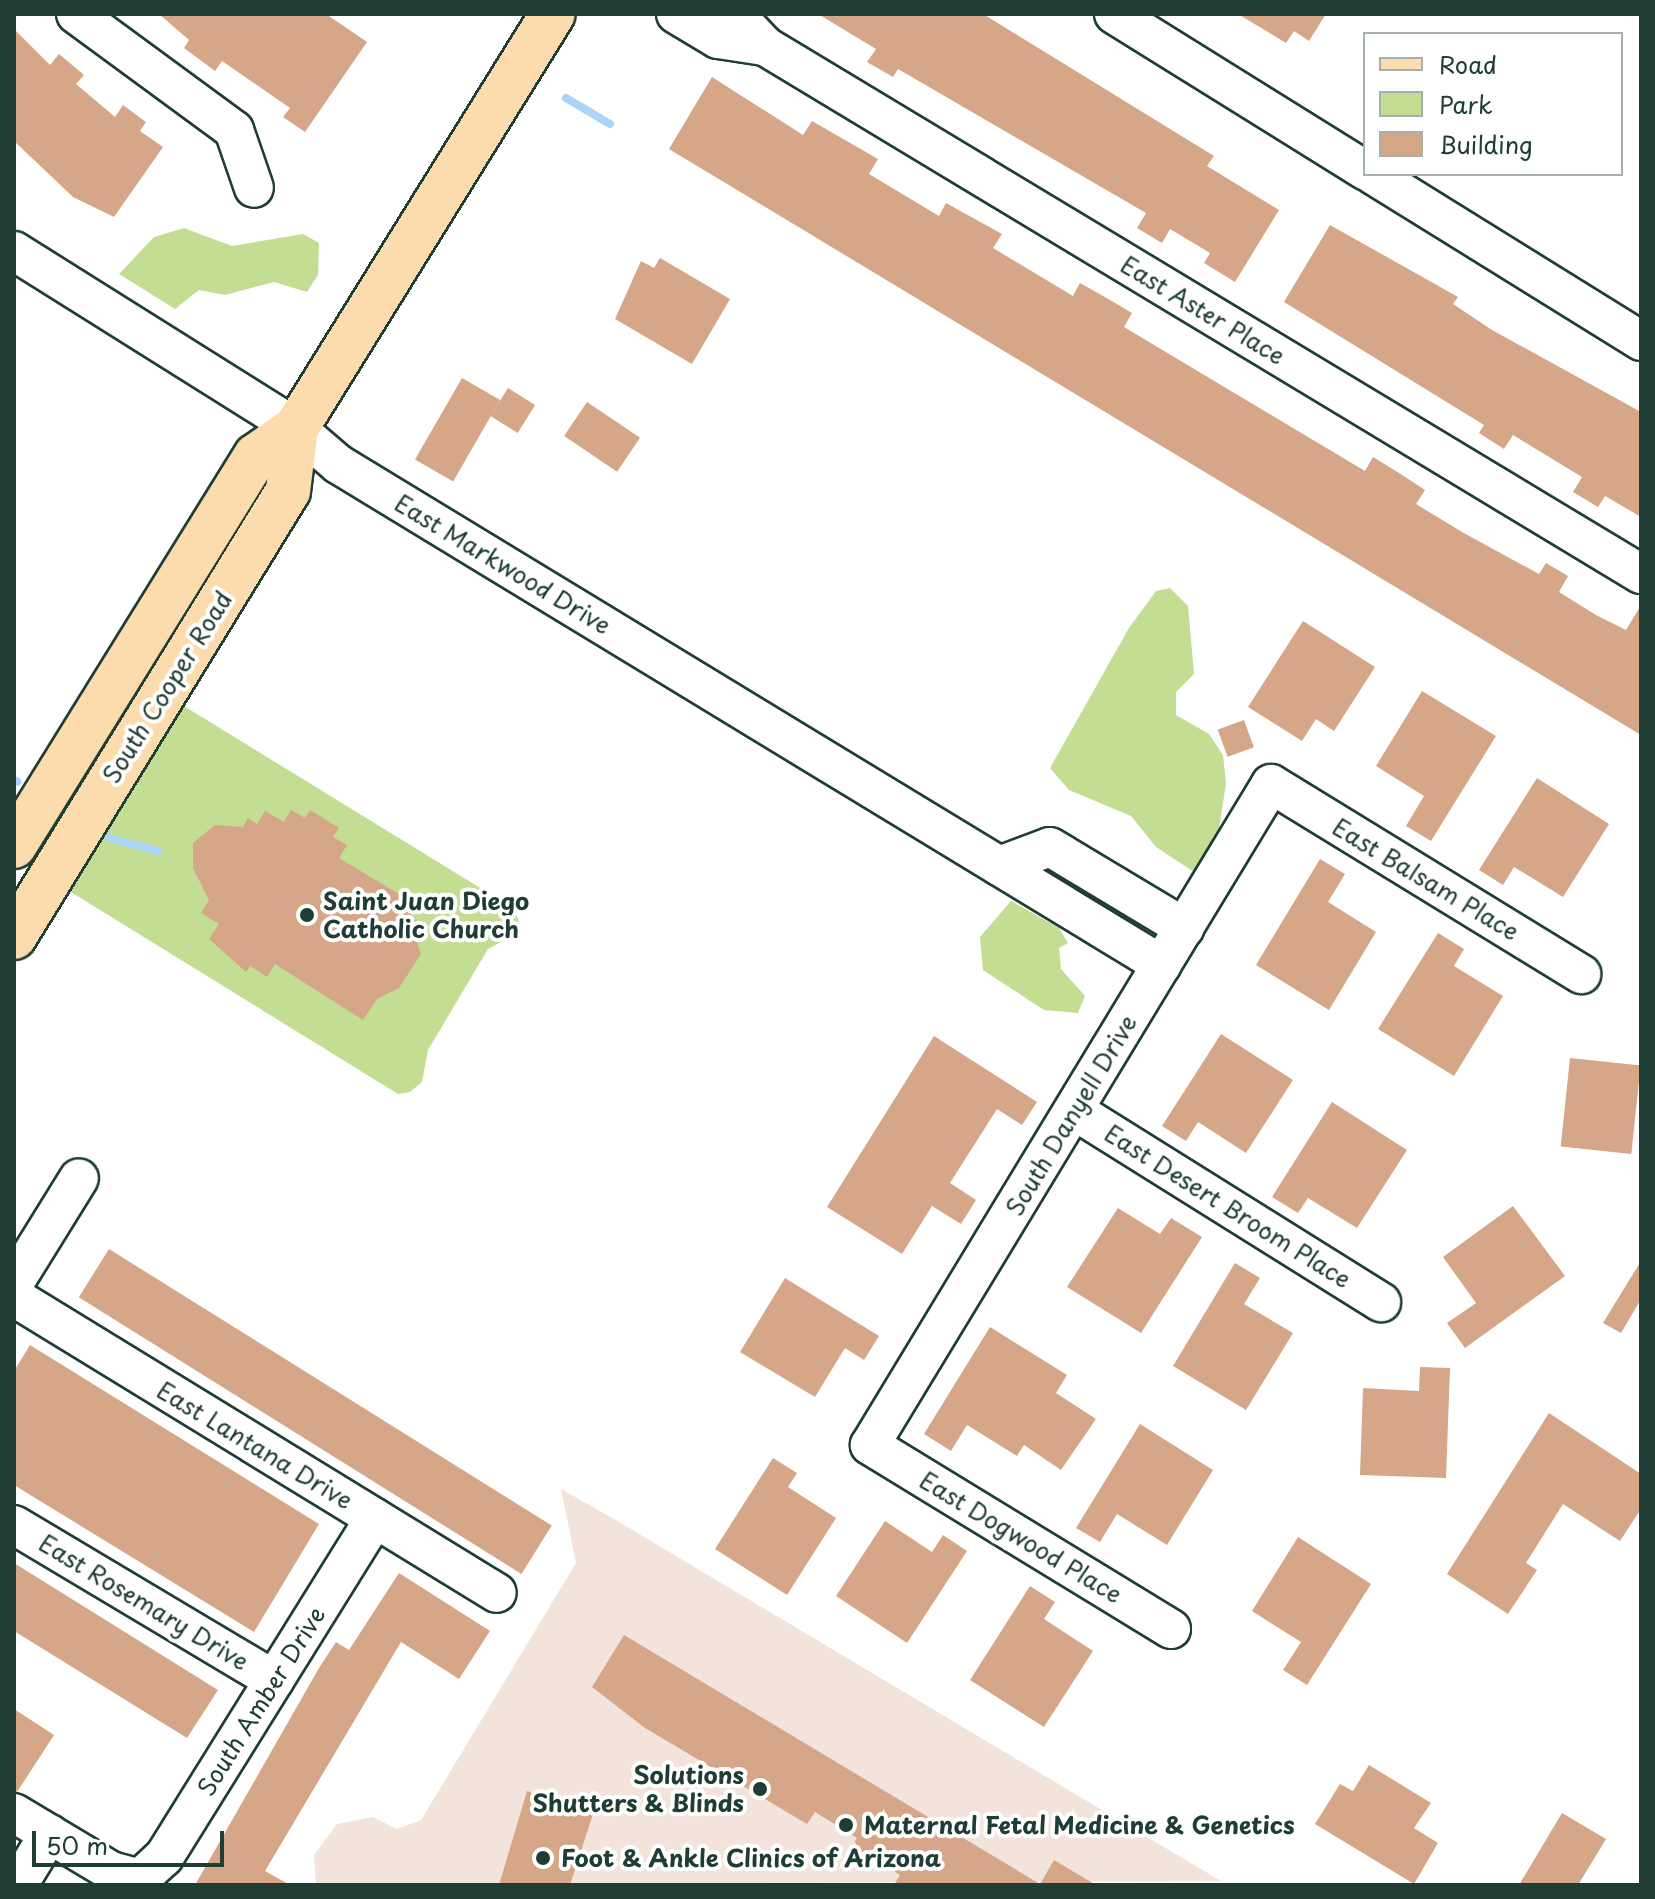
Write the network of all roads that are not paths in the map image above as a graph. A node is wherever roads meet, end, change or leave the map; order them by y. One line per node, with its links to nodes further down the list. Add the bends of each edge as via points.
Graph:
1 (76, 14): 9 (street, via 234,130)
2 (553, 14): 12 (main road, South Cooper Road)
3 (735, 14): 6 (street, East Aster Place)
4 (1114, 14): 7 (street)
5 (693, 18): 6 (street, East Aster Place, via 718,39)
6 (765, 46): 13 (street, East Aster Place)
7 (1363, 169)
8 (1375, 176): 11 (street)
9 (254, 188)
10 (14, 251): 12 (street, East Markwood Drive)
11 (1641, 341)
12 (296, 428): 15 (main road, South Cooper Road, via 256,456); 16 (street, East Markwood Drive, via 338,464); 20 (main road, South Cooper Road, via 288,491)
13 (1641, 574)
14 (1271, 784): 19 (street, South Danyell Drive); 22 (street, East Balsam Place)
15 (14, 846)
16 (999, 866): 17 (street, via 1050,847); 18 (street, East Markwood Drive)
17 (1092, 871): 18 (street); 19 (street)
18 (1069, 909): 21 (street, East Markwood Drive)
19 (1185, 928): 21 (street, South Danyell Drive)
20 (14, 937)
21 (1162, 965): 23 (street, South Danyell Drive)
22 (1581, 974)
23 (1075, 1111): 27 (street, East Desert Broom Place); 28 (street, South Danyell Drive)
24 (79, 1178): 25 (street)
25 (14, 1283)
26 (14, 1297): 29 (street, East Lantana Drive)
27 (1381, 1302)
28 (870, 1445): 32 (street, East Dogwood Place)
29 (375, 1518): 31 (street, East Lantana Drive); 33 (street, South Amber Drive)
30 (14, 1525): 33 (street, East Rosemary Drive)
31 (497, 1593)
32 (1171, 1629)
33 (274, 1680): 34 (street, South Amber Drive, via 164,1857 140,1879)
34 (25, 1824): 35 (street)
35 (18, 1885)

